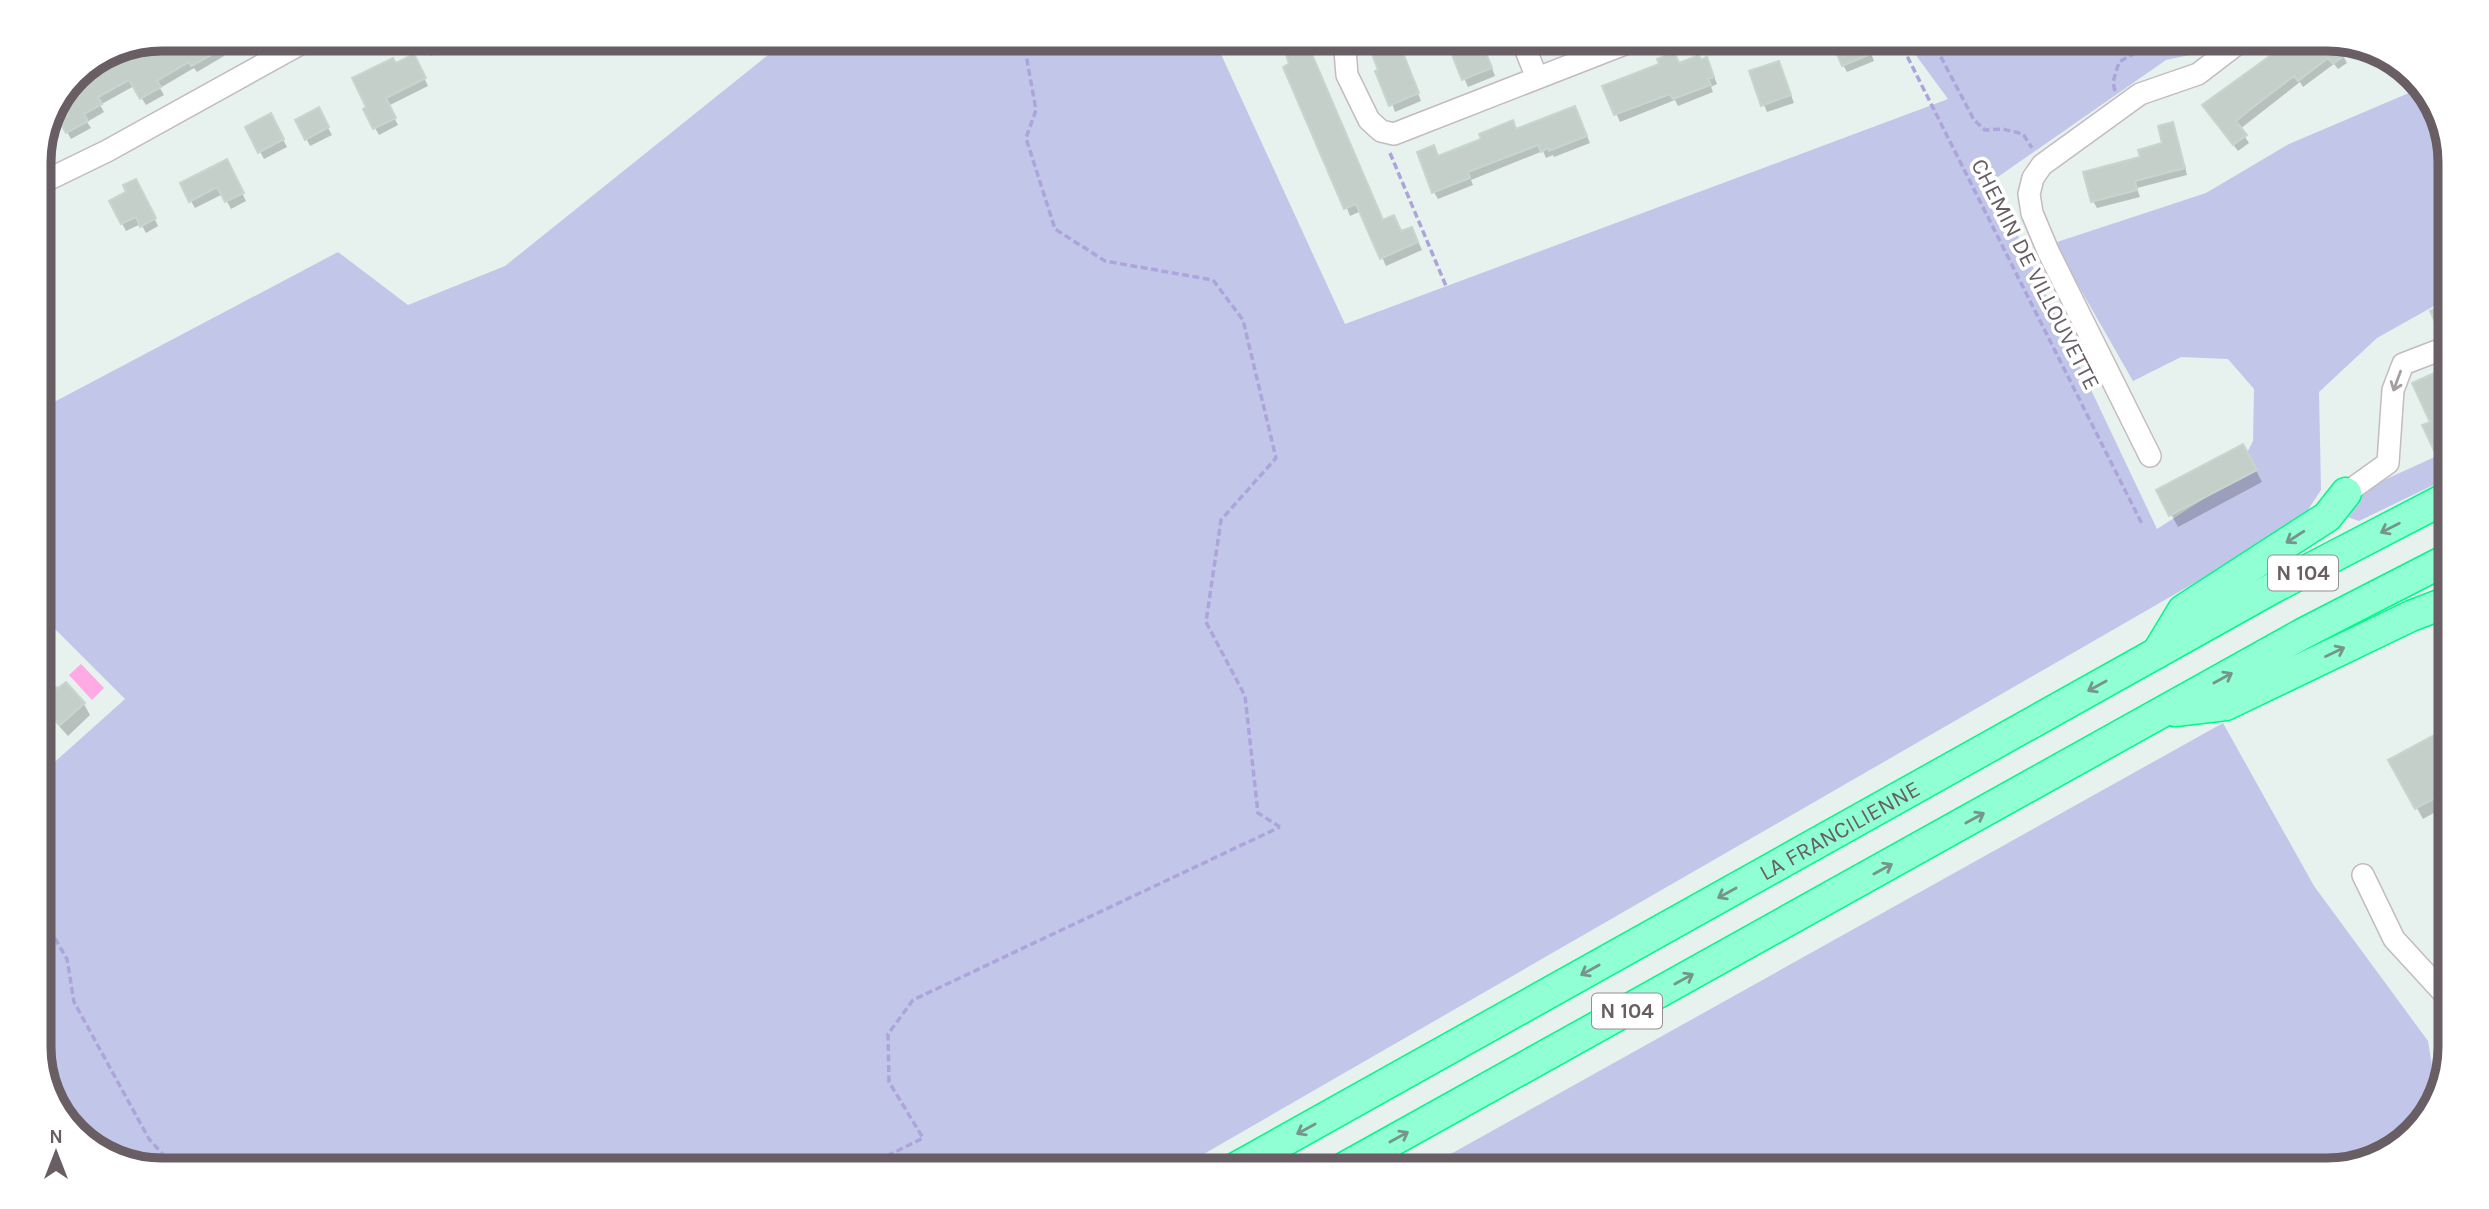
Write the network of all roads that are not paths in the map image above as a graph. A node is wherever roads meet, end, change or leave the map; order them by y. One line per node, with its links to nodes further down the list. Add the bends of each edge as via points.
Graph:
1 (288, 51): 7 (street)
2 (1345, 51): 6 (street, via 1347,75 1369,120 1387,133)
3 (1526, 51): 6 (street)
4 (1607, 51): 6 (street)
5 (2228, 51): 9 (street, via 2197,74 2140,94 2117,110 2042,165 2029,194 2048,251)
6 (1537, 78)
7 (51, 178)
8 (2438, 351): 10 (street, one-way to 10, via 2403,364 2393,390 2388,463)
9 (2150, 456)
10 (2346, 493): 14 (highway, one-way to 14, via 2327,517 2183,610)
11 (2438, 502): 14 (highway, LA FRANCILIENNE / N 104, one-way to 14)
12 (2438, 564): 15 (highway, N 104, one-way to 12)
13 (2438, 606): 15 (highway, one-way to 13, via 2227,705)
14 (2157, 653): 18 (highway, LA FRANCILIENNE / N 104, one-way to 18)
15 (2164, 712): 19 (highway, N 104, one-way to 15)
16 (2363, 875): 17 (street, via 2394,939)
17 (2438, 986)
18 (1254, 1158)
19 (1363, 1158)

